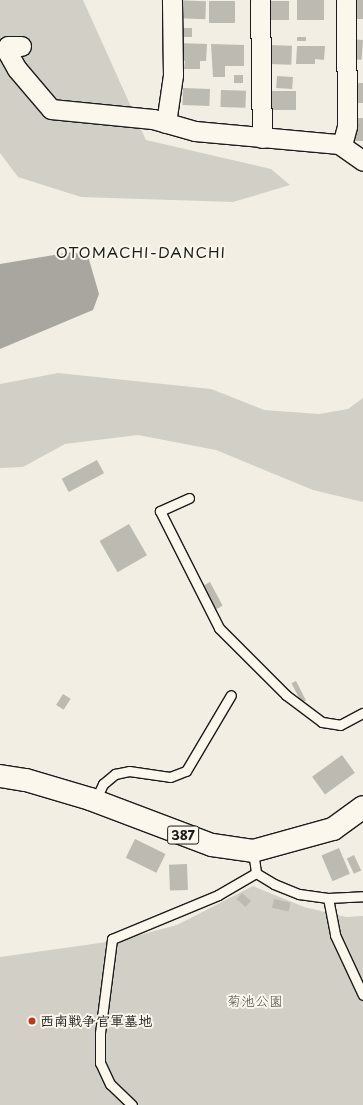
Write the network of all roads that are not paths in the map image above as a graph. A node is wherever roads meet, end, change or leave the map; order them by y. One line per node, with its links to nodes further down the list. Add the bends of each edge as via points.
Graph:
1 (172, 0): 5 (street, via 173,75)
2 (260, 0): 6 (street)
3 (346, 0): 7 (street, via 347,126)
4 (21, 46): 5 (street, via 8,46 8,53 17,69 51,109)
5 (166, 123): 6 (street, via 195,131)
6 (262, 138): 7 (street)
7 (342, 145): 8 (street)
8 (363, 161)
9 (188, 498): 11 (lane, via 160,511 219,628 286,694 322,722 340,725)
10 (231, 695): 13 (lane, via 186,772 170,778 129,771 114,774 103,784)
11 (363, 713)
12 (0, 776): 13 (highway, 387, via 26,780)
13 (95, 801): 15 (highway, 387, via 212,845)
14 (363, 807): 15 (highway, 387, via 333,829)
15 (253, 851): 16 (lane)
16 (256, 873): 18 (lane, via 299,894); 20 (lane, via 218,895 112,939 100,1033 100,1063 110,1084)
17 (363, 896): 18 (lane)
18 (328, 898): 19 (lane, via 335,934)
19 (363, 995)
20 (132, 1105)

